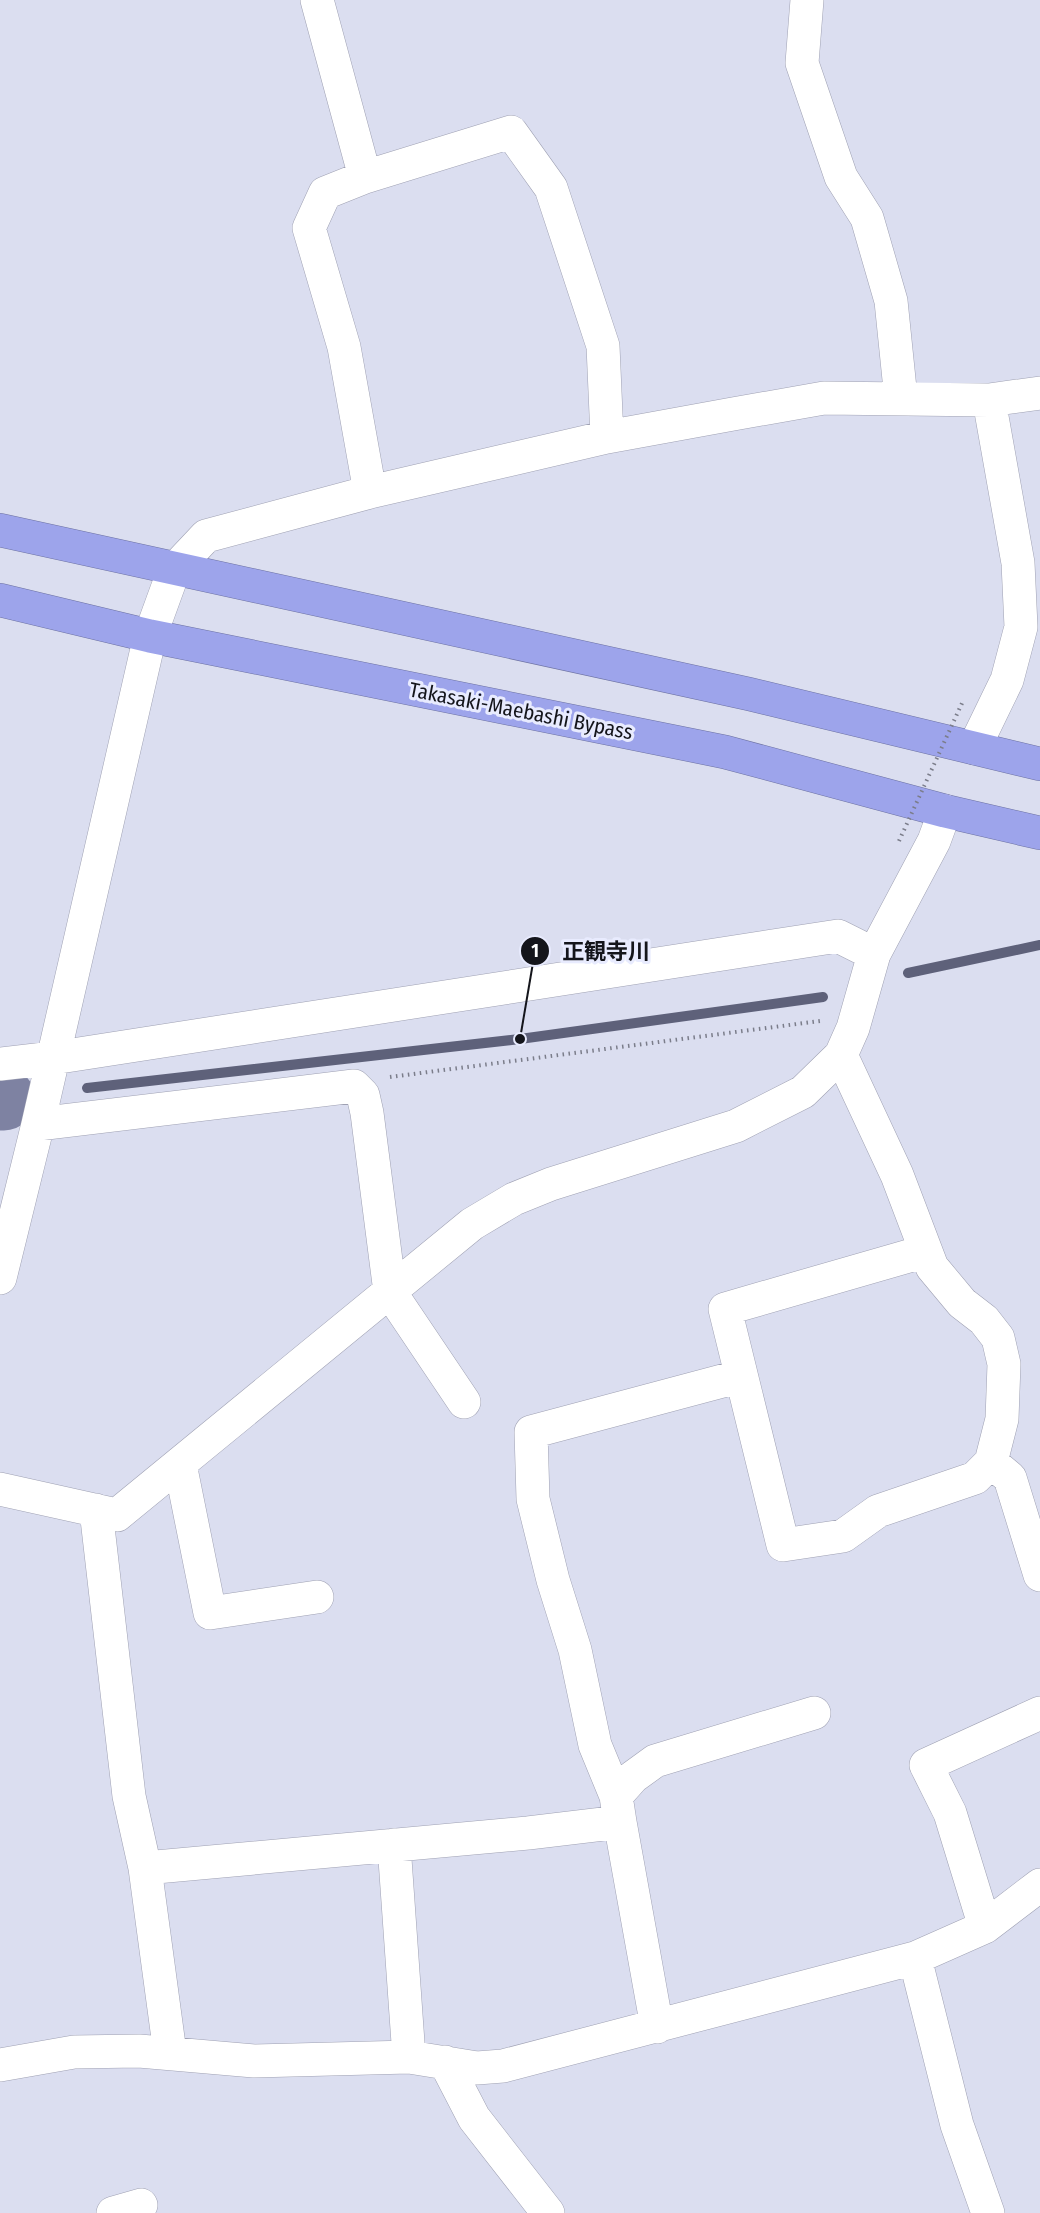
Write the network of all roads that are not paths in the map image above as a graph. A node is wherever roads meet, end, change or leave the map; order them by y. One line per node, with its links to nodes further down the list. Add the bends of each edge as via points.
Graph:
1 (317, 0): 3 (street)
2 (807, 0): 5 (street, via 802,63 841,177 867,218 891,301)
3 (365, 177): 7 (street, via 511,132 551,189 603,346); 8 (street, via 325,193 309,228 344,346)
4 (1040, 393): 6 (street)
5 (901, 399): 6 (street); 7 (street, via 824,398)
6 (988, 400): 13 (street, via 1018,562 1022,627 1007,680)
7 (607, 437): 8 (street)
8 (370, 492): 10 (street, via 206,536)
9 (0, 530): 10 (highway)
10 (174, 570): 12 (street); 13 (highway, via 749,694)
11 (0, 600): 12 (highway, Takasaki-Maebashi Bypass)
12 (150, 636): 15 (highway, Takasaki-Maebashi Bypass, via 725,752); 19 (street)
13 (974, 748): 14 (highway)
14 (1040, 764)
15 (945, 811): 16 (highway, Takasaki-Maebashi Bypass); 17 (street, via 934,841)
16 (1040, 833)
17 (874, 954): 18 (street); 19 (street, via 838,936)
18 (847, 1042): 22 (street); 24 (street, via 804,1092 736,1126 513,1199 472,1224)
19 (53, 1058): 20 (street); 21 (street)
20 (0, 1064)
21 (38, 1124): 23 (street); 24 (street, via 354,1086 363,1095 368,1113)
22 (926, 1251): 25 (street, via 725,1308); 27 (street, via 932,1267 945,1283 998,1338 1004,1364 1002,1419)
23 (0, 1278)
24 (390, 1292): 26 (street); 28 (street)
25 (741, 1376): 27 (street, via 783,1545 843,1536 878,1511 975,1478); 36 (street, via 531,1432 533,1499 575,1650 595,1745)
26 (464, 1402)
27 (991, 1462): 31 (street, via 1010,1478)
28 (180, 1464): 30 (street, via 117,1515); 33 (street, via 210,1613)
29 (0, 1489): 30 (street)
30 (96, 1510): 38 (street, via 129,1796)
31 (1031, 1517): 32 (street)
32 (1040, 1575)
33 (317, 1597)
34 (814, 1713): 36 (street, via 655,1761 633,1777)
35 (1040, 1713): 40 (street, via 926,1765 950,1813)
36 (618, 1809): 37 (street); 42 (street)
37 (394, 1845): 38 (street); 44 (street)
38 (145, 1868): 43 (street)
39 (1040, 1885): 40 (street)
40 (985, 1928): 41 (street)
41 (915, 1958): 42 (street); 48 (street, via 957,2125)
42 (657, 2027): 45 (street, via 503,2066 477,2068)
43 (170, 2053): 44 (street, via 254,2061); 46 (street, via 74,2052)
44 (409, 2057): 45 (street)
45 (445, 2062): 47 (street, via 474,2118)
46 (0, 2065)
47 (548, 2213)
48 (988, 2213)

